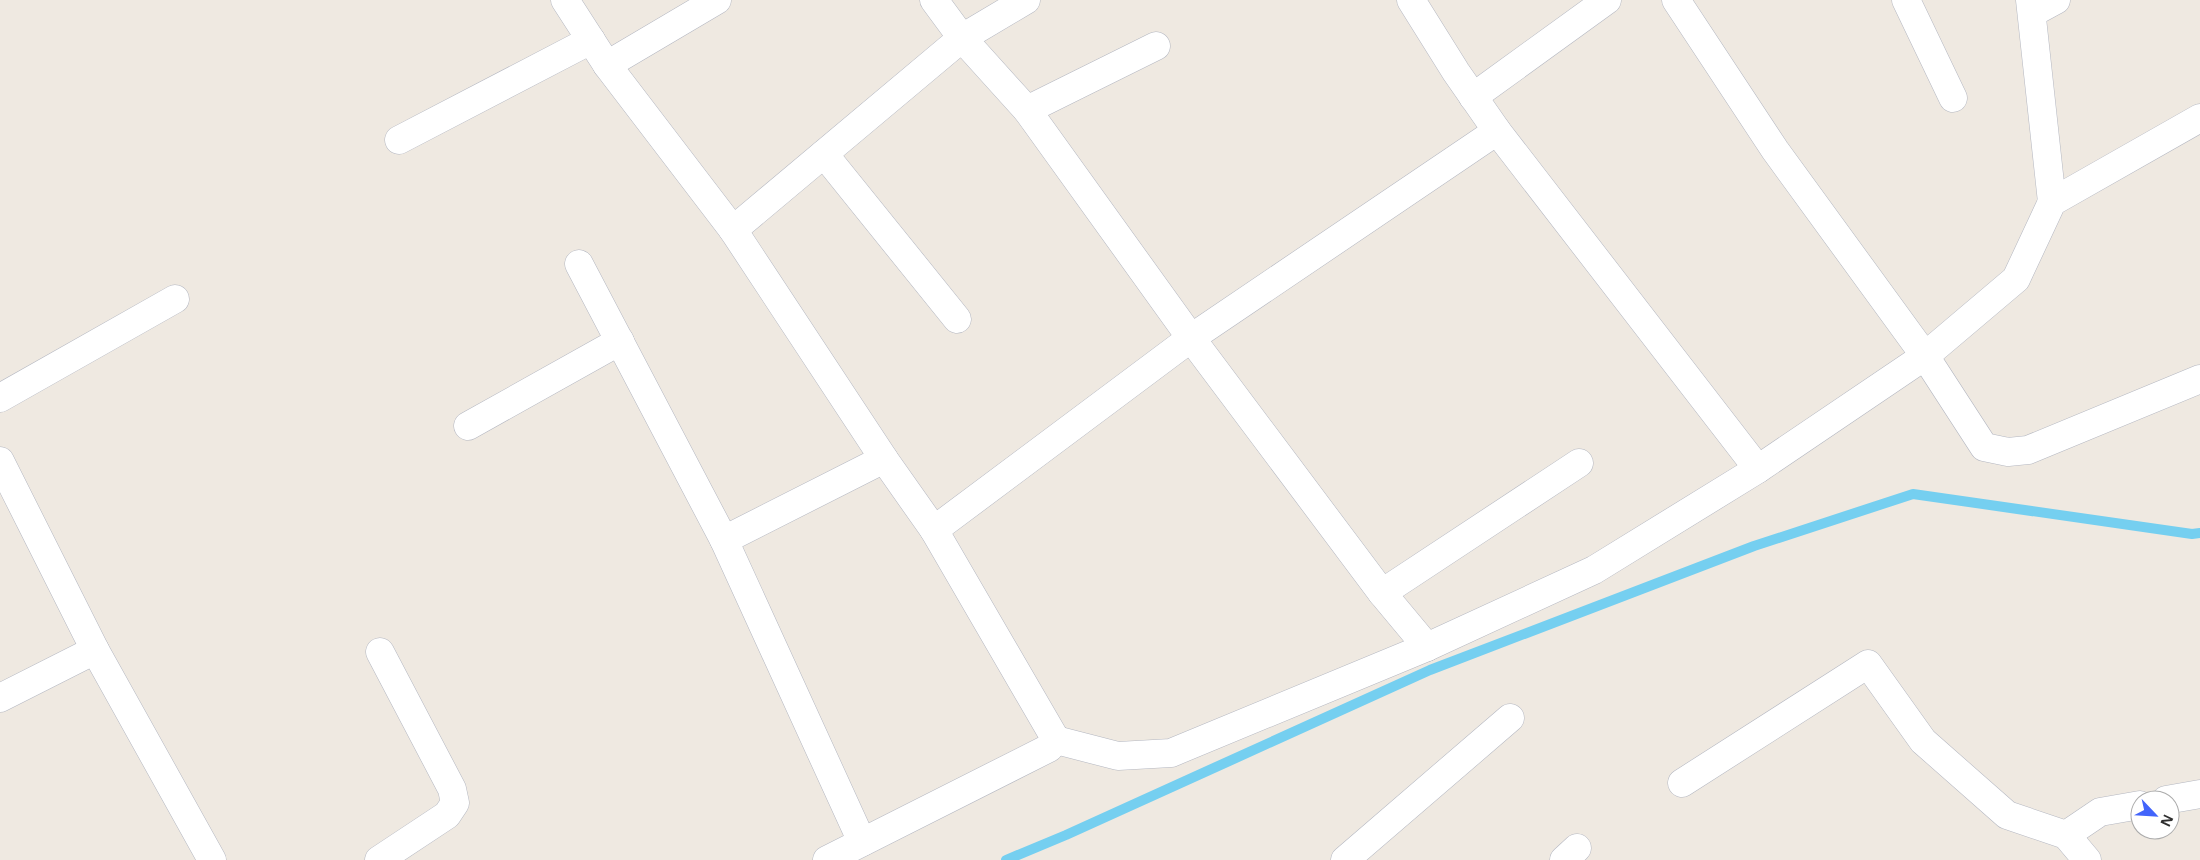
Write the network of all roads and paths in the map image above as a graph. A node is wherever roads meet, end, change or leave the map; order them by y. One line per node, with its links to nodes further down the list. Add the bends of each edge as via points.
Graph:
1 (566, 0): 12 (street)
2 (717, 0): 14 (street)
3 (934, 0): 11 (street)
4 (1026, 0): 11 (street)
5 (1411, 0): 15 (street)
6 (1607, 0): 15 (street)
7 (1676, 0): 29 (street, via 1775,150)
8 (1906, 0): 16 (street)
9 (2056, 0): 10 (street)
10 (2031, 7): 22 (street)
11 (962, 38): 17 (street); 21 (street)
12 (591, 40): 14 (street); 20 (street)
13 (1156, 46): 17 (street)
14 (607, 65): 23 (street)
15 (1473, 97): 19 (street)
16 (1953, 98)
17 (1027, 110): 27 (street)
18 (2200, 118): 22 (street)
19 (1497, 131): 27 (street); 36 (street)
20 (399, 140)
21 (824, 154): 23 (street); 26 (street)
22 (2052, 202): 29 (street, via 2016,279)
23 (733, 230): 33 (street)
24 (580, 264): 28 (street)
25 (175, 299): 31 (street)
26 (957, 320)
27 (1191, 338): 37 (street); 39 (street)
28 (620, 341): 32 (street); 38 (street)
29 (1925, 356): 30 (street, via 1984,447 2008,452 2028,450); 36 (street)
30 (2200, 379)
31 (0, 398)
32 (468, 426)
33 (884, 459): 37 (street); 38 (street)
34 (0, 461): 41 (street)
35 (1579, 463): 39 (street)
36 (1758, 469): 40 (street, via 1594,570)
37 (934, 530): 45 (street)
38 (724, 540): 51 (street)
39 (1382, 593): 40 (street)
40 (1426, 647): 45 (street, via 1171,754 1118,756)
41 (95, 650): 43 (street); 52 (street)
42 (380, 652): 53 (street, via 452,789 456,803 447,815)
43 (0, 698)
44 (1510, 718): 55 (street)
45 (1056, 740): 51 (street, via 1049,748)
46 (1682, 783): 50 (street, via 1868,664 1923,741 2008,815)
47 (2200, 794): 48 (street)
48 (2180, 798)
49 (2130, 806): 50 (street, via 2100,812)
50 (2066, 836): 56 (street)
51 (862, 842): 54 (street)
52 (212, 860)
53 (379, 860)
54 (827, 860)
55 (1345, 860)
56 (2087, 860)

